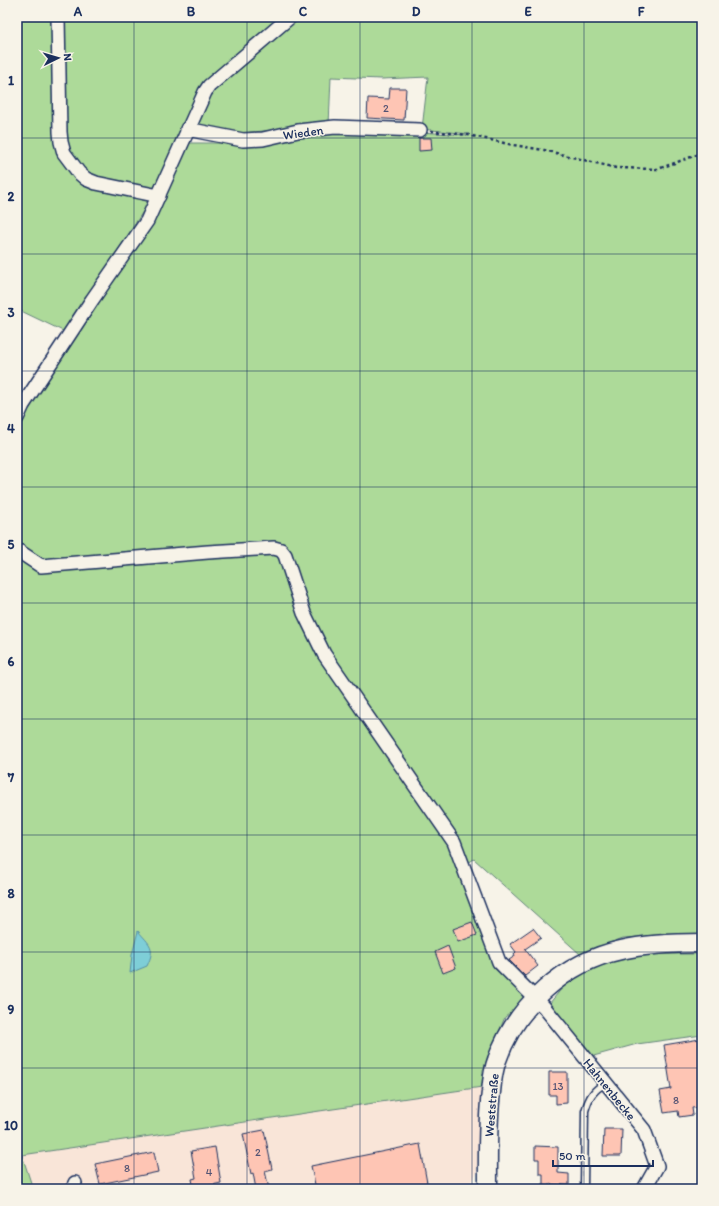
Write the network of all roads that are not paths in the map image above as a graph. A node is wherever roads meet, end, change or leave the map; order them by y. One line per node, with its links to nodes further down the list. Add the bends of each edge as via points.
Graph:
1 (58, 17): 5 (street, via 60,132 64,153 79,173 91,181)
2 (290, 17): 3 (street, via 209,86)
3 (187, 129): 4 (street, Wieden, via 243,140 334,127); 5 (street)
4 (420, 130)
5 (159, 196): 6 (street, via 147,221 92,300)
6 (17, 418)
7 (17, 550): 9 (street, Hahnenbecke, via 41,566 208,552 274,548 281,550 285,555 304,613 324,654 454,842 500,962)
8 (702, 943): 9 (main road, Weststraße, via 647,945 596,957 560,977)
9 (535, 999): 10 (street, Hahnenbecke); 11 (main road, Weststraße, via 517,1020 500,1053 492,1077)
10 (606, 1083): 12 (lane, via 591,1094 585,1110); 13 (street, Hahnenbecke, via 644,1130 658,1166)
11 (488, 1189)
12 (584, 1189)
13 (644, 1189)

